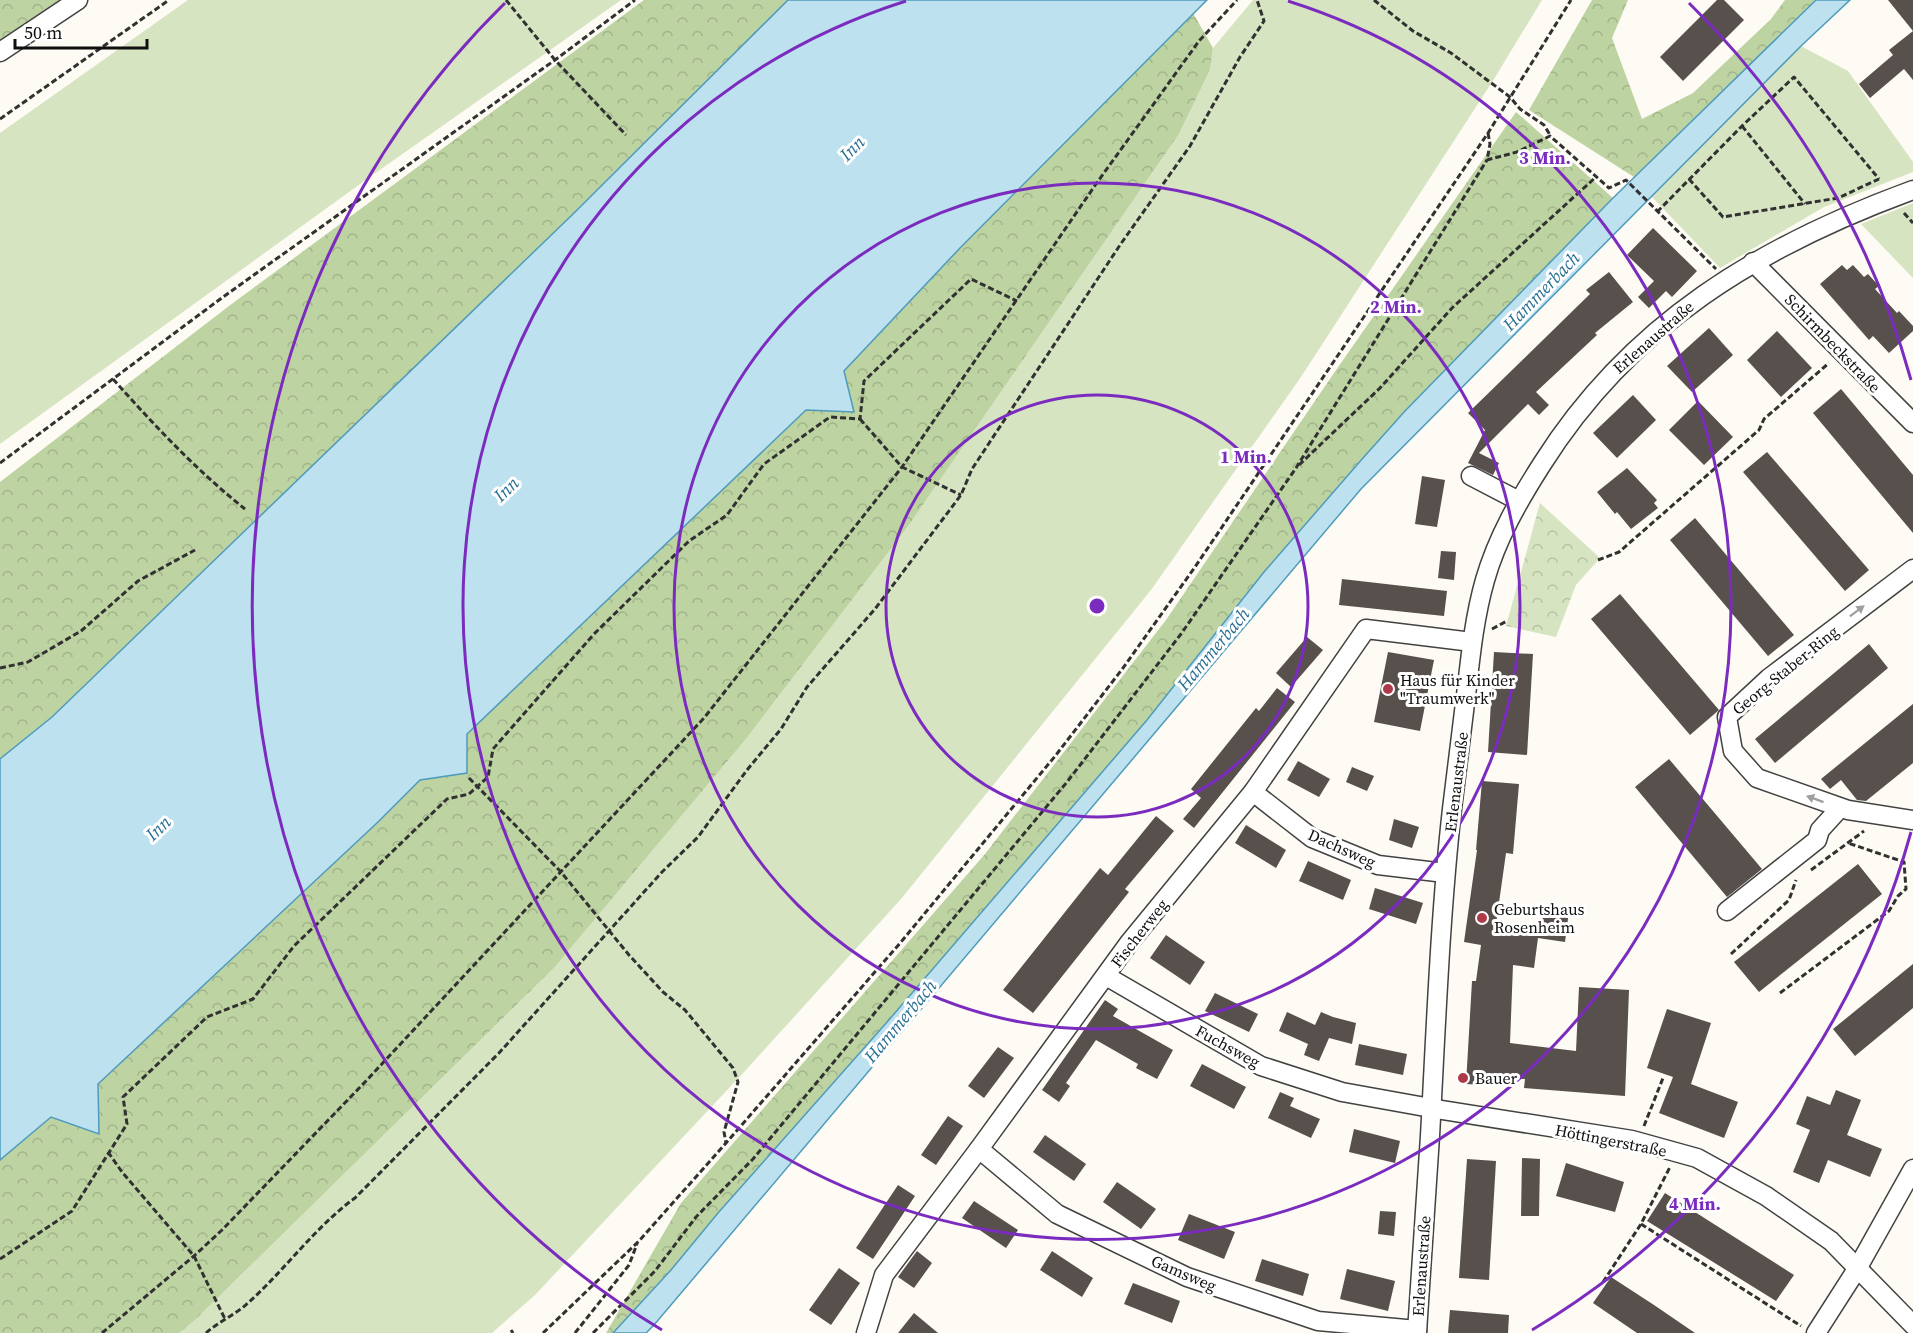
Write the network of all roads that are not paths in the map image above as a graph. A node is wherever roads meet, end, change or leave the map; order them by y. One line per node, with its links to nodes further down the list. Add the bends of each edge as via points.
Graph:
1 (78, 0): 2 (street)
2 (0, 52)
3 (1913, 190): 4 (street, Erlenaustraße, via 1858,211)
4 (1753, 262): 5 (street, Schirmbeckstraße); 7 (street, Erlenaustraße, via 1650,335 1606,379 1561,434)
5 (1913, 423)
6 (1471, 476): 7 (street)
7 (1519, 501): 9 (street, Erlenaustraße, via 1504,528 1486,577)
8 (1913, 569): 11 (street, Georg-Staber-Ring, one-way to 8, via 1757,778 1733,751 1727,717 1769,678)
9 (1472, 642): 10 (street, Fischerweg, via 1366,628); 13 (street, Erlenaustraße)
10 (1253, 792): 13 (street, Dachsweg, via 1312,838 1378,865); 15 (street, Fischerweg)
11 (1840, 807): 12 (street, Georg-Staber-Ring); 14 (street, via 1820,830 1817,840)
12 (1913, 820)
13 (1445, 873): 16 (street, Erlenaustraße)
14 (1727, 911)
15 (1106, 976): 16 (street, Fuchsweg, via 1261,1066 1342,1092); 17 (street, Fischerweg)
16 (1431, 1108): 19 (street, Höttingerstraße, via 1637,1142 1697,1158 1766,1196 1831,1241); 22 (street, Erlenaustraße)
17 (978, 1149): 22 (street, Gamsweg, via 1057,1214 1187,1277 1318,1322); 23 (street, Fischerweg, via 884,1275)
18 (1913, 1169): 19 (street)
19 (1857, 1269): 20 (street, Höttingerstraße); 21 (street)
20 (1913, 1325)
21 (1809, 1330)
22 (1417, 1331)
23 (866, 1333)

